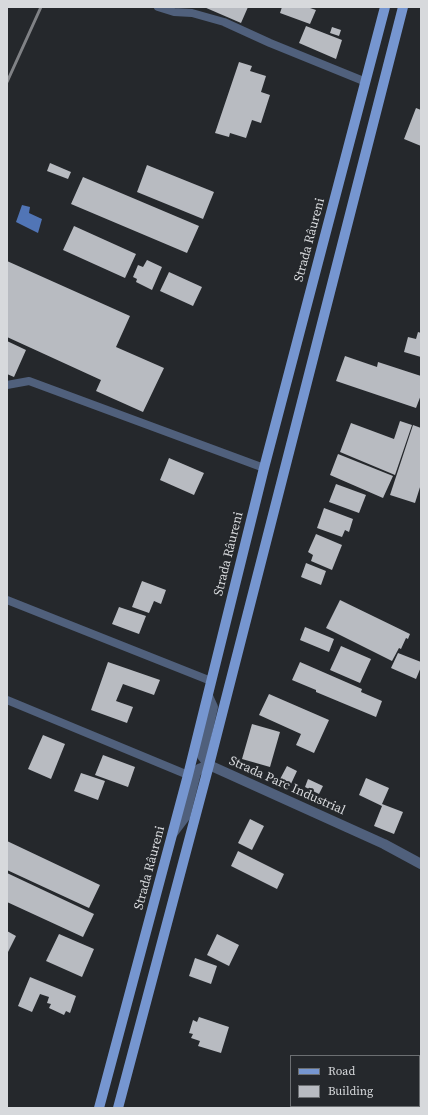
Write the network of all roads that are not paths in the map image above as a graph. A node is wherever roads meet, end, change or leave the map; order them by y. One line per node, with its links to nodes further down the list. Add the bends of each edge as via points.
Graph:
1 (158, 7): 4 (lane, via 224,22)
2 (385, 7): 4 (main road, Strada Râureni)
3 (403, 7): 11 (main road)
4 (366, 82): 6 (main road, Strada Râureni)
5 (7, 385): 6 (lane, via 30,382)
6 (264, 468): 8 (main road, Strada Râureni)
7 (7, 600): 8 (lane)
8 (211, 681): 9 (main road, Strada Râureni)
9 (208, 696): 11 (street, Strada Parc Industrial, via 213,707 202,756); 12 (main road, Strada Râureni)
10 (7, 700): 12 (lane)
11 (208, 765): 13 (street, via 196,773 185,817); 14 (street, Strada Parc Industrial, via 384,844); 16 (main road)
12 (188, 774): 13 (main road, Strada Râureni)
13 (173, 832): 15 (main road, Strada Râureni)
14 (421, 864)
15 (99, 1108)
16 (118, 1108)

